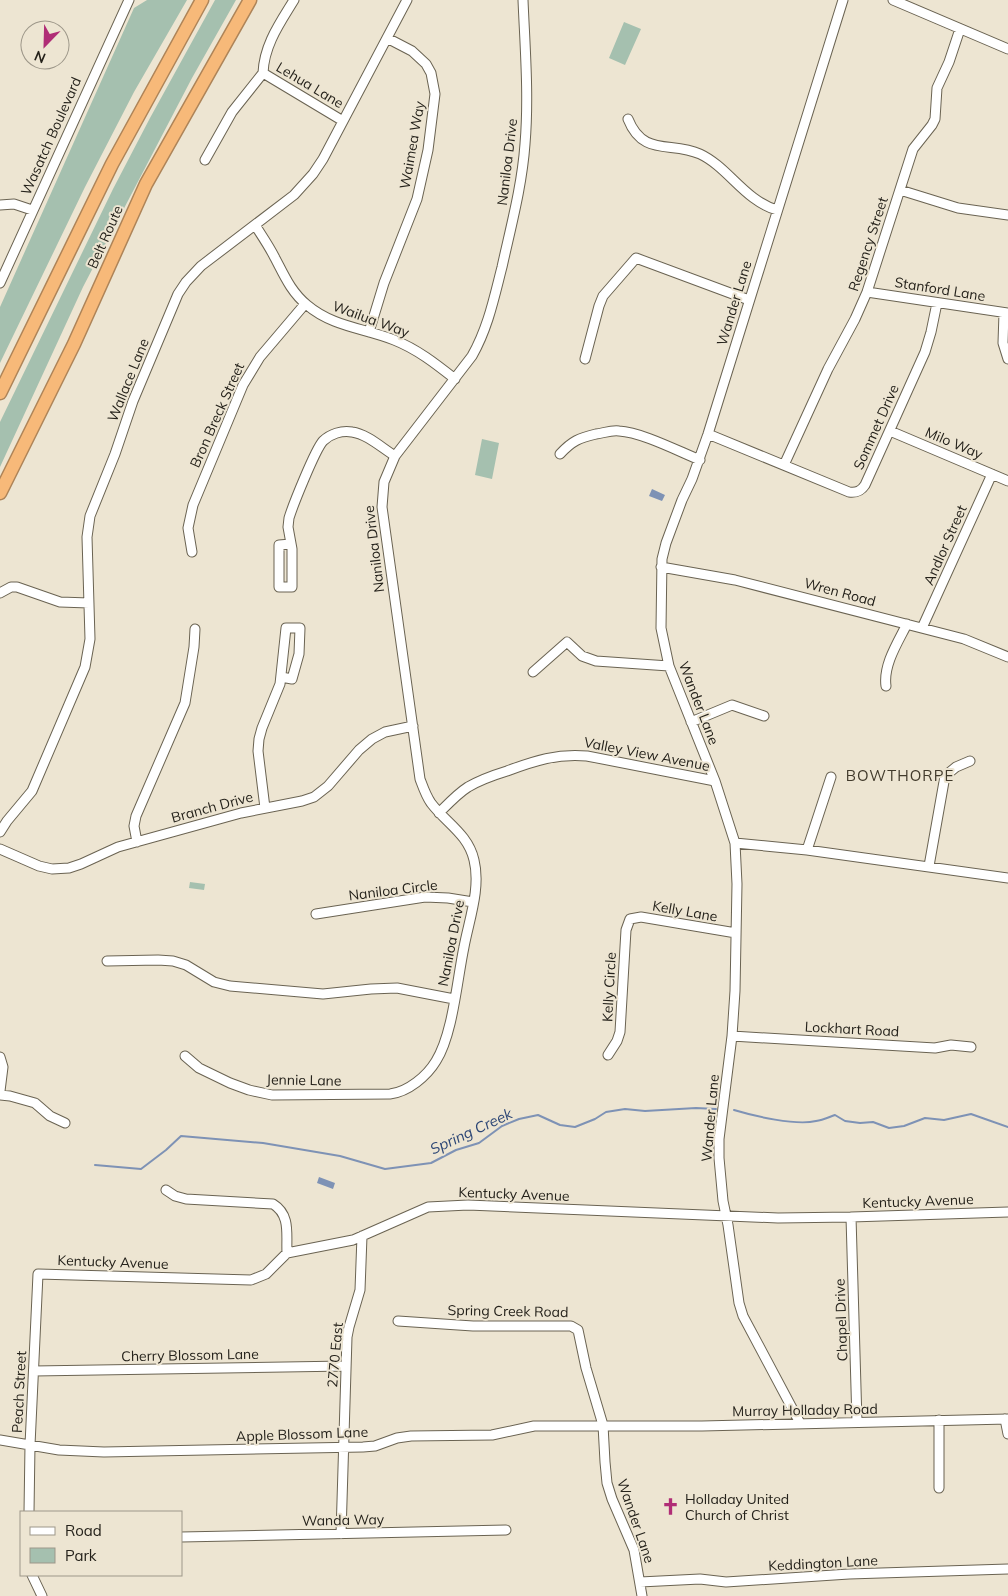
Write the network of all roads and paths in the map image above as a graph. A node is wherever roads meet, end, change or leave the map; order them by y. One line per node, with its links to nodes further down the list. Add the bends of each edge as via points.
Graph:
1 (128, 0): 18 (street, Wasatch Boulevard)
2 (202, 0): 32 (highway, Belt Route, via 112,164)
3 (250, 0): 41 (highway, Belt Route, via 146,184 74,344)
4 (294, 0): 12 (street, via 269,44)
5 (407, 0): 10 (street, Wallace Lane)
6 (523, 0): 31 (street, Naniloa Drive, via 526,131 517,201 487,324 472,356)
7 (843, 0): 19 (street, Wander Lane)
8 (893, 0): 9 (street)
9 (960, 29): 11 (street); 16 (street, Regency Street, via 937,88 935,119 913,149)
10 (387, 38): 14 (street, Wallace Lane); 28 (street, Waimea Way, via 412,51 426,64 435,94 428,150 417,199 384,283)
11 (1008, 49)
12 (264, 73): 14 (street, Lehua Lane); 15 (street, via 232,112)
13 (628, 119): 19 (street, via 634,132 643,140 702,155 760,203)
14 (343, 121): 21 (street, Wallace Lane, via 307,182)
15 (205, 160)
16 (900, 190): 20 (street, via 958,208); 23 (street, Regency Street)
17 (0, 205): 18 (street, via 14,204)
18 (32, 210): 22 (street, Wasatch Boulevard)
19 (777, 210): 24 (street, Wander Lane)
20 (1008, 215)
21 (255, 226): 26 (street, Wailua Way, via 288,283); 46 (street, Wallace Lane, via 195,271 176,300 133,400 90,516 87,536)
22 (0, 283)
23 (867, 292): 25 (street, Stanford Lane); 38 (street, Regency Street)
24 (749, 300): 29 (street, via 636,258 603,296); 34 (street, Wander Lane)
25 (936, 303): 27 (street, Stanford Lane); 33 (street, Sommet Drive, via 925,352)
26 (305, 304): 28 (street, Wailua Way, via 333,321); 43 (street, Bron Breck Street, via 260,357 243,385 193,505 188,528)
27 (1006, 313): 30 (street, via 1003,343)
28 (369, 332): 31 (street, Wailua Way, via 411,348)
29 (585, 359)
30 (1008, 359)
31 (455, 379): 36 (street, Naniloa Drive)
32 (0, 393)
33 (890, 431): 38 (street, Sommet Drive, via 865,485 858,492 849,492); 39 (street, Milo Way)
34 (708, 434): 37 (street, Wander Lane); 38 (street, Sommet Drive)
35 (560, 454): 37 (street, via 571,442 584,437 621,431)
36 (395, 456): 42 (street, via 359,433 343,431 330,436 319,448 291,513 288,527); 57 (street, Naniloa Drive, via 384,482 382,506)
37 (700, 460): 44 (street, Wander Lane, via 666,542)
38 (784, 465)
39 (992, 474): 40 (street, Milo Way); 48 (street, Andlor Street)
40 (1008, 481)
41 (0, 493)
42 (291, 544): 42 (street, via 279,545 279,587 292,587)
43 (192, 552)
44 (661, 567): 47 (street, Wren Road, via 735,580); 51 (street, Wander Lane, via 661,628)
45 (4, 591): 46 (street, via 12,587 22,588 60,602)
46 (89, 603): 63 (street, Wallace Lane, via 89,646 83,674 34,786)
47 (907, 624): 48 (street, Wren Road); 54 (street, via 887,668)
48 (922, 628): 50 (street, Wren Road, via 964,639)
49 (195, 630): 64 (street, via 187,698 136,816)
50 (1008, 657)
51 (669, 666): 52 (street, via 596,661 582,656 567,642); 56 (street, Wander Lane)
52 (533, 672)
53 (280, 680): 53 (street, via 286,628 300,628 292,679); 61 (street, via 259,739)
54 (886, 686)
55 (764, 716): 56 (street, via 732,705)
56 (691, 722): 60 (street, Wander Lane)
57 (413, 726): 61 (street, Branch Drive, via 385,732 368,743 314,797); 62 (street, Naniloa Drive, via 423,786)
58 (970, 761): 68 (street, via 945,776)
59 (831, 776): 67 (street)
60 (715, 781): 62 (street, Valley View Avenue, via 587,756 555,756 486,778 467,788); 65 (street, Wander Lane)
61 (265, 808): 64 (street, Branch Drive)
62 (439, 813): 70 (street, Naniloa Drive, via 460,832 471,851 476,875)
63 (0, 832)
64 (136, 842): 66 (street, Branch Drive, via 64,868 39,866)
65 (735, 843): 67 (street); 73 (street, Wander Lane)
66 (0, 850)
67 (808, 850): 68 (street)
68 (928, 866): 69 (street)
69 (1008, 878)
70 (472, 902): 71 (street, Naniloa Circle, via 425,897); 75 (street, Naniloa Drive)
71 (316, 914)
72 (630, 919): 73 (street, Kelly Lane, via 641,917); 78 (street, Kelly Circle, via 626,930 620,1032)
73 (736, 933): 76 (street, Wander Lane)
74 (107, 961): 75 (street, via 173,961 214,982 230,986 323,994 397,988)
75 (454, 999): 82 (street, Naniloa Drive, via 446,1037 435,1063)
76 (732, 1036): 77 (street, Lockhart Road, via 935,1048 951,1045); 87 (street, Wander Lane, via 719,1139)
77 (971, 1047)
78 (608, 1054)
79 (185, 1056): 82 (street, Jennie Lane, via 199,1068 230,1083 272,1095 390,1094)
80 (0, 1057): 81 (street, via 3,1067)
81 (0, 1091)
82 (403, 1091)
83 (0, 1095): 84 (street, via 35,1103)
84 (65, 1123)
85 (166, 1190): 90 (street, via 186,1199 273,1204 284,1213 286,1220)
86 (1008, 1212): 88 (street, Kentucky Avenue)
87 (725, 1215): 88 (street, Kentucky Avenue); 89 (street, Kentucky Avenue, via 446,1205 419,1210); 98 (street, Wander Lane, via 743,1316)
88 (851, 1217): 97 (street, Chapel Drive)
89 (362, 1236): 90 (street, Kentucky Avenue); 93 (street, 2770 East, via 361,1281 348,1327)
90 (287, 1253): 91 (street, Kentucky Avenue, via 266,1274 251,1280)
91 (38, 1274): 94 (street, Peach Street)
92 (398, 1321): 99 (street, Spring Creek Road, via 576,1327)
93 (346, 1366): 94 (street, Cherry Blossom Lane); 103 (street, 2770 East)
94 (34, 1371): 102 (street, Peach Street)
95 (1006, 1419): 96 (street, Murray Holladay Road); 100 (street)
96 (940, 1420): 97 (street, Murray Holladay Road); 104 (street)
97 (857, 1422): 98 (street, Murray Holladay Road)
98 (800, 1423): 99 (street, Murray Holladay Road)
99 (603, 1425): 103 (street, Apple Blossom Lane, via 534,1426 492,1435 411,1436 375,1446); 111 (street, Wander Lane, via 607,1483 634,1550)
100 (1008, 1434)
101 (0, 1440): 102 (street, Apple Blossom Lane)
102 (30, 1445): 103 (street, Apple Blossom Lane, via 104,1452); 105 (street, Peach Street)
103 (343, 1448): 107 (street, 2770 East)
104 (939, 1488)
105 (28, 1511)
106 (506, 1530): 107 (street, Wanda Way)
107 (341, 1534): 108 (street, Wanda Way)
108 (182, 1537)
109 (1008, 1569): 111 (street, Keddington Lane, via 726,1582)
110 (32, 1576): 112 (street)
111 (640, 1582): 113 (street, Wander Lane)
112 (42, 1596)
113 (642, 1596)

